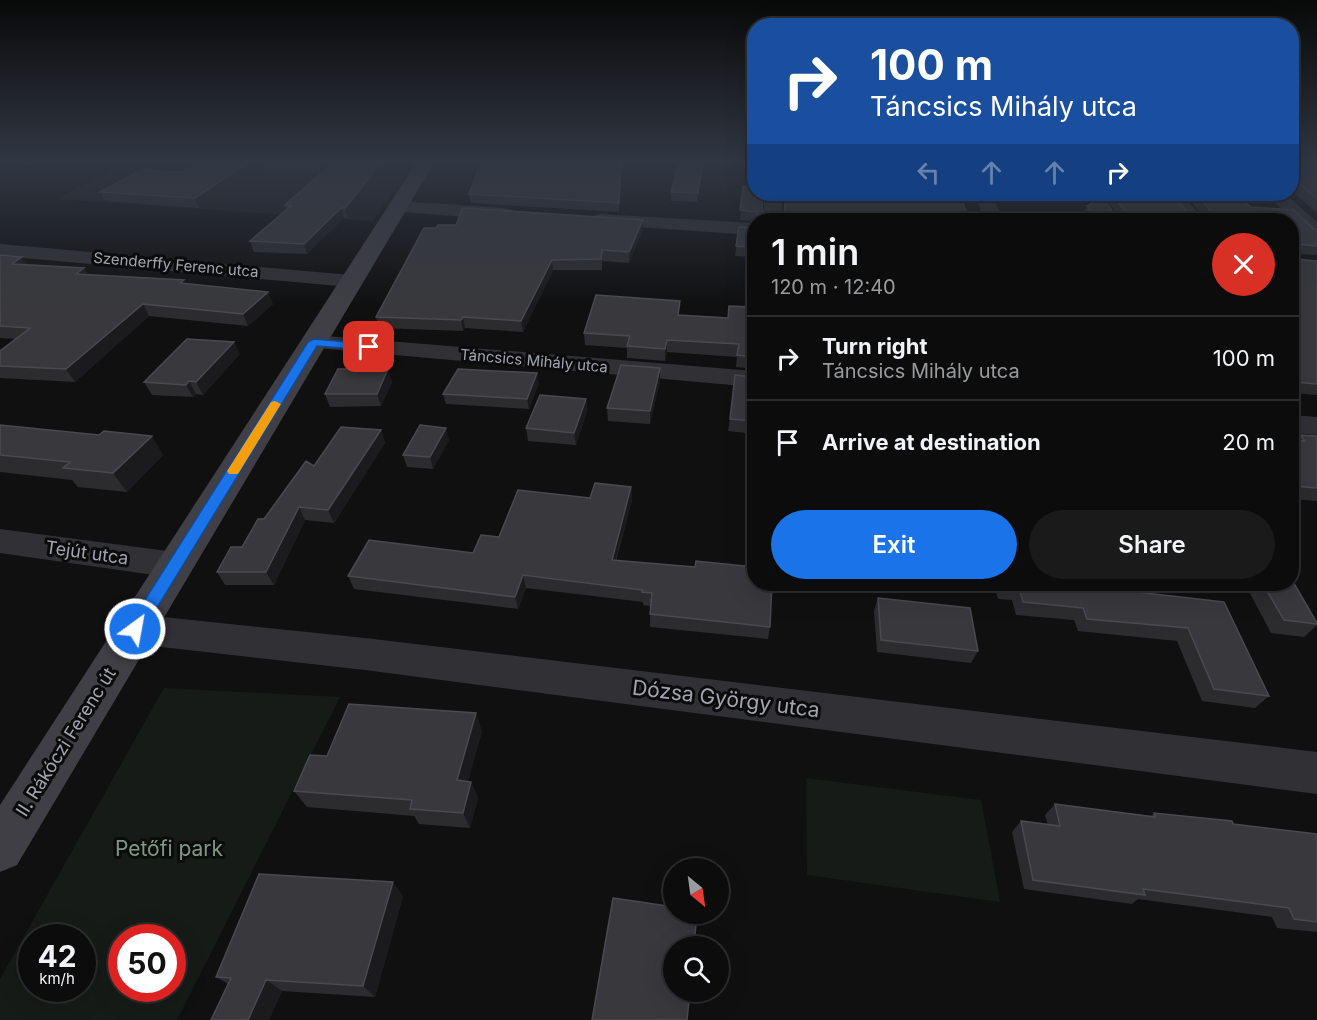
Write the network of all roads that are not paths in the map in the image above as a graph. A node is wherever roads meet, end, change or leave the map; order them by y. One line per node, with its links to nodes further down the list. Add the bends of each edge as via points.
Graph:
1 (395, 211): 9 (main road, II. Rákóczi Ferenc út)
2 (456, 211): 3 (street)
3 (528, 215)
4 (1299, 216): 7 (street)
5 (586, 219): 6 (street)
6 (747, 229)
7 (1317, 232)
8 (0, 250): 9 (street, Szenderffy Ferenc utca)
9 (351, 281): 10 (main road, II. Rákóczi Ferenc út)
10 (314, 342): 11 (street, Táncsics Mihály utca); 15 (main road, II. Rákóczi Ferenc út)
11 (747, 378)
12 (1299, 425): 13 (street)
13 (1317, 426)
14 (0, 541): 15 (street, Tejút utca)
15 (175, 565): 16 (main road, II. Rákóczi Ferenc út)
16 (135, 629): 17 (street, Dózsa György utca); 18 (main road, II. Rákóczi Ferenc út)
17 (1317, 772)
18 (0, 849)

